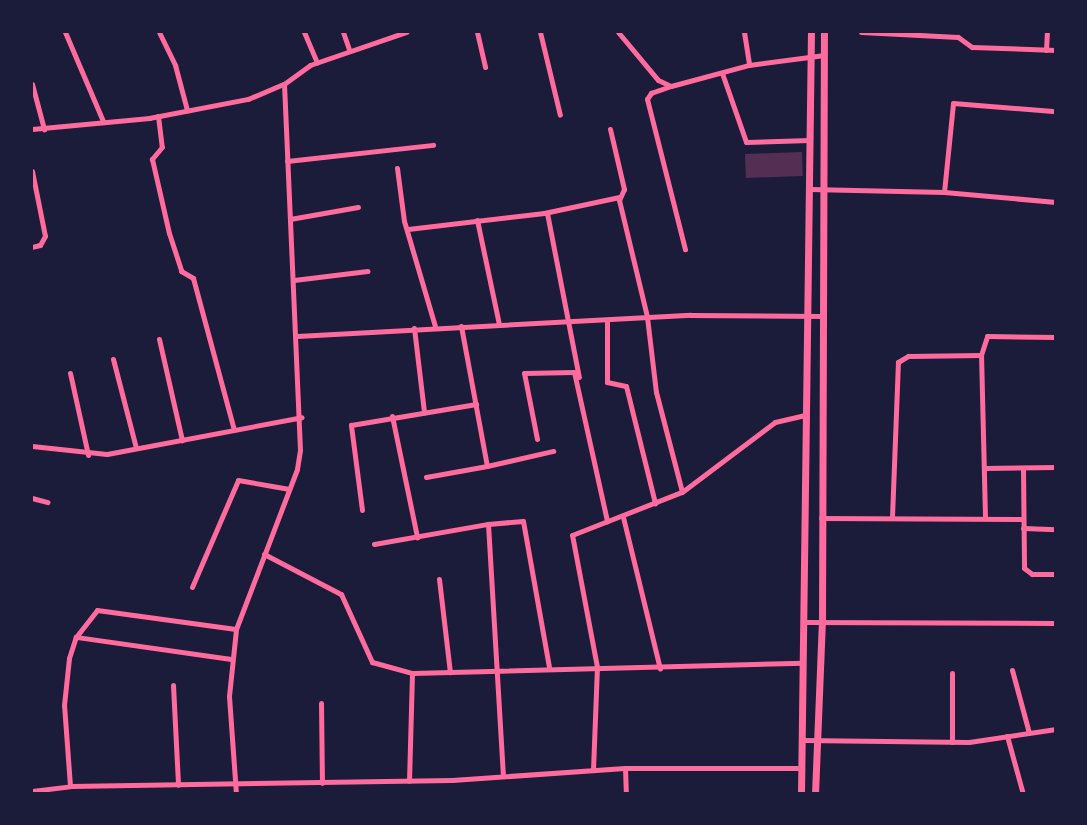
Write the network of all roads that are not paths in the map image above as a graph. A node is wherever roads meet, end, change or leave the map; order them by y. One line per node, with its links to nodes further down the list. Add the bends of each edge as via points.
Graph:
1 (65, 32): 31 (street)
2 (159, 32): 27 (street, via 175,65)
3 (304, 32): 20 (street)
4 (343, 32): 15 (street)
5 (406, 32): 15 (street)
6 (477, 32): 22 (street)
7 (540, 32): 29 (street)
8 (618, 32): 26 (street, via 658,80)
9 (744, 32): 21 (street)
10 (811, 32): 19 (main road)
11 (824, 32): 18 (main road)
12 (861, 32): 13 (street)
13 (895, 32): 16 (street, via 958,37 972,47)
14 (1046, 32): 16 (street)
15 (349, 50): 20 (street)
16 (1046, 50): 17 (street)
17 (1055, 50)
18 (824, 55): 19 (street); 41 (main road)
19 (811, 57): 21 (street); 35 (main road)
20 (317, 62): 25 (street)
21 (750, 65): 23 (street)
22 (485, 67)
23 (722, 73): 26 (street); 35 (street, via 746,142)
24 (32, 84): 33 (street)
25 (284, 84): 27 (street, via 248,99); 37 (street)
26 (671, 86): 51 (street, via 651,93 648,99)
27 (187, 110): 30 (street)
28 (1053, 111): 42 (street, via 953,103)
29 (560, 115)
30 (158, 116): 31 (street); 74 (street, via 162,147 152,159 169,233 181,271 193,278)
31 (103, 121): 33 (street)
32 (32, 129): 33 (street)
33 (44, 129)
34 (610, 129): 43 (street, via 624,189)
35 (810, 140): 40 (main road)
36 (433, 145): 37 (street)
37 (287, 161): 47 (street)
38 (397, 168): 49 (street)
39 (32, 171): 50 (street, via 46,236)
40 (810, 189): 41 (street); 54 (main road)
41 (823, 190): 42 (street); 55 (main road)
42 (944, 192): 44 (street)
43 (619, 197): 46 (street); 56 (street)
44 (1055, 202)
45 (358, 207): 47 (street)
46 (547, 213): 48 (street); 58 (street)
47 (290, 219): 53 (street)
48 (477, 220): 49 (street); 59 (street)
49 (408, 229): 60 (street)
50 (32, 247)
51 (685, 248)
52 (367, 271): 53 (street)
53 (295, 280): 63 (street)
54 (808, 315): 55 (street); 56 (street); 71 (main road)
55 (822, 316): 96 (main road)
56 (647, 317): 57 (street); 88 (street, via 656,392)
57 (607, 320): 58 (street); 91 (street, via 607,382 625,386)
58 (569, 323): 59 (street); 85 (street)
59 (499, 324): 61 (street)
60 (435, 326): 61 (street); 62 (street)
61 (461, 326): 69 (street)
62 (414, 328): 63 (street); 70 (street)
63 (298, 335): 73 (street)
64 (1055, 337): 66 (street, via 991,335)
65 (159, 339): 76 (street)
66 (981, 355): 83 (street); 94 (street, via 908,356 898,362)
67 (113, 359): 78 (street)
68 (70, 373): 80 (street)
69 (476, 404): 70 (street); 81 (street)
70 (424, 412): 72 (street)
71 (806, 415): 88 (street, via 775,422); 108 (main road)
72 (392, 416): 92 (street, via 355,423 350,429); 102 (street)
73 (302, 418): 74 (street); 87 (street, via 299,460)
74 (234, 430): 76 (street)
75 (537, 439): 85 (street, via 524,373 574,372)
76 (182, 440): 78 (street)
77 (32, 446): 80 (street)
78 (136, 448): 80 (street)
79 (553, 452): 81 (street)
80 (88, 454)
81 (487, 466): 86 (street)
82 (1055, 467): 84 (street)
83 (984, 468): 84 (street); 95 (street)
84 (1023, 468): 97 (street)
85 (598, 476): 98 (street)
86 (426, 477)
87 (289, 489): 104 (street); 107 (street, via 238,480)
88 (682, 492): 91 (street)
89 (32, 498): 90 (street)
90 (47, 502)
91 (655, 502): 93 (street)
92 (362, 510)
93 (622, 517): 98 (street); 117 (street)
94 (892, 517): 95 (street); 96 (street)
95 (985, 517): 97 (street)
96 (821, 518): 109 (main road)
97 (1023, 519): 100 (street)
98 (607, 521): 116 (street, via 572,535)
99 (488, 524): 102 (street); 115 (street, via 523,521); 119 (street)
100 (1023, 528): 101 (street); 105 (street, via 1026,570)
101 (1055, 528)
102 (416, 537): 103 (street)
103 (374, 544)
104 (264, 554): 111 (street); 121 (street, via 341,594 372,662)
105 (1055, 574)
106 (439, 579): 120 (street)
107 (192, 587)
108 (803, 622): 109 (street); 114 (main road)
109 (822, 622): 110 (street); 129 (main road)
110 (1055, 622)
111 (236, 629): 112 (street, via 97,610); 113 (street)
112 (76, 637): 113 (street); 139 (street, via 64,705)
113 (231, 659): 138 (street, via 230,745)
114 (803, 663): 117 (street); 128 (main road)
115 (549, 667): 116 (street); 119 (street)
116 (597, 667): 117 (street); 133 (street)
117 (660, 669)
118 (1012, 670): 126 (street)
119 (499, 671): 120 (street); 134 (street)
120 (450, 672): 121 (street)
121 (412, 673): 135 (street)
122 (952, 673): 130 (street)
123 (173, 685): 137 (street)
124 (321, 703): 136 (street)
125 (1055, 729): 126 (street)
126 (1029, 733): 127 (street)
127 (1007, 736): 130 (street); 146 (street)
128 (802, 740): 129 (street); 132 (main road)
129 (817, 740): 130 (street); 145 (main road)
130 (952, 742)
131 (625, 768): 132 (street); 133 (street); 143 (street)
132 (802, 768): 144 (main road)
133 (593, 770): 134 (street)
134 (503, 776): 135 (street)
135 (409, 781): 136 (street)
136 (322, 783): 138 (street)
137 (176, 785): 138 (street); 139 (street); 141 (street)
138 (236, 785): 142 (street)
139 (71, 786): 140 (street)
140 (32, 791)
141 (174, 793)
142 (236, 793)
143 (626, 793)
144 (801, 793)
145 (816, 793)
146 (1023, 793)

